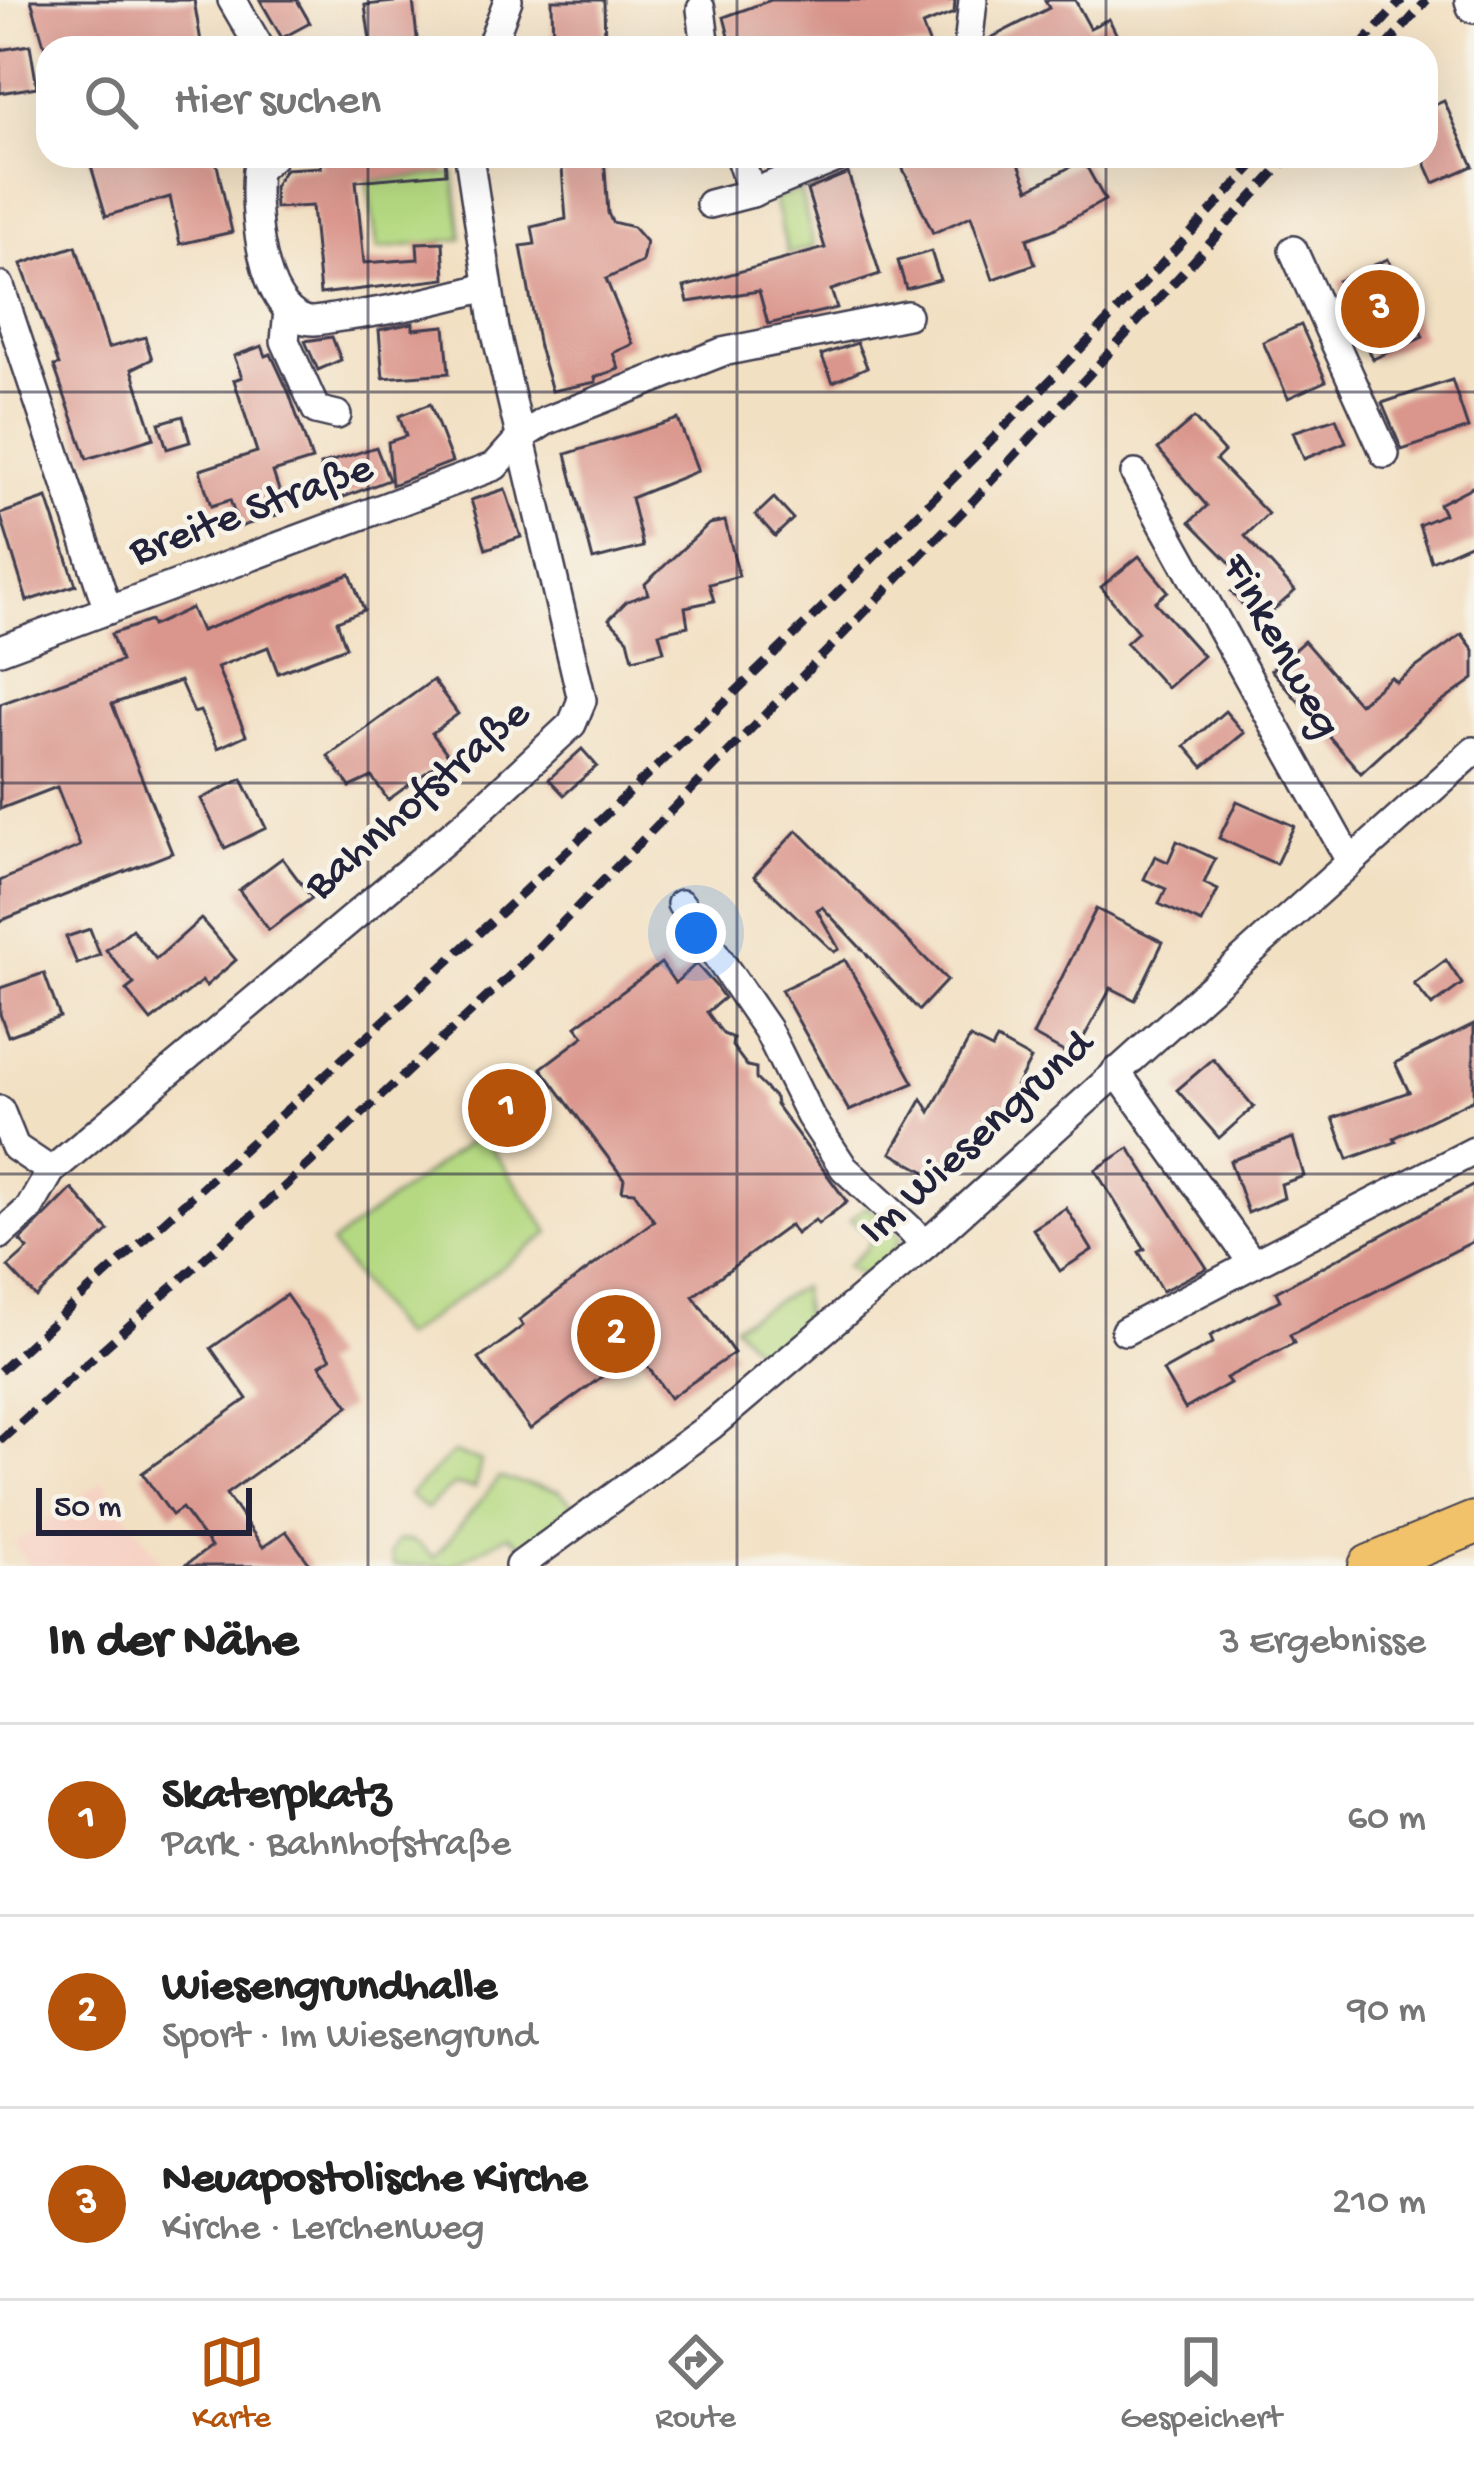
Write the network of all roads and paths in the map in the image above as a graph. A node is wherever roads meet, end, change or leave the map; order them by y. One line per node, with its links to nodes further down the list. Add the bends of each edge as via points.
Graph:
1 (232, 0): 5 (street)
2 (508, 0): 6 (street)
3 (973, 0): 8 (street)
4 (701, 9): 7 (street)
5 (253, 36)
6 (494, 36)
7 (704, 36)
8 (969, 36)
9 (258, 168): 18 (street, via 254,199 267,271)
10 (471, 168): 17 (street, Bahnhofstraße)
11 (743, 168): 13 (street)
12 (814, 168): 13 (street)
13 (752, 194): 14 (street)
14 (710, 205)
15 (1293, 250): 22 (street)
16 (0, 286): 24 (street)
17 (488, 287): 18 (street, via 404,309 306,321); 21 (street, Bahnhofstraße)
18 (288, 310): 20 (street, via 285,341 316,410)
19 (907, 315): 21 (street, Breite Straße, via 722,352)
20 (337, 415)
21 (521, 436): 24 (street, Breite Straße, via 495,466); 32 (street, Bahnhofstraße, via 583,700 572,724)
22 (1385, 454)
23 (1136, 474): 27 (street, Finkenweg)
24 (109, 610): 25 (street, Breite Straße)
25 (0, 650)
26 (1474, 751): 27 (street, Im Wiesengrund)
27 (1350, 861): 29 (street, Im Wiesengrund)
28 (681, 904): 34 (street, via 767,1029 844,1168)
29 (1116, 1071): 34 (street, Im Wiesengrund); 35 (street)
30 (0, 1110): 32 (street, via 15,1147)
31 (1474, 1151): 35 (street)
32 (51, 1171): 33 (street, Bahnhofstraße, via 29,1209)
33 (0, 1235)
34 (926, 1244): 38 (street, Im Wiesengrund, via 712,1425)
35 (1253, 1264): 36 (street)
36 (1125, 1331)
37 (1474, 1523): 39 (main road)
38 (519, 1566)
39 (1370, 1566)

